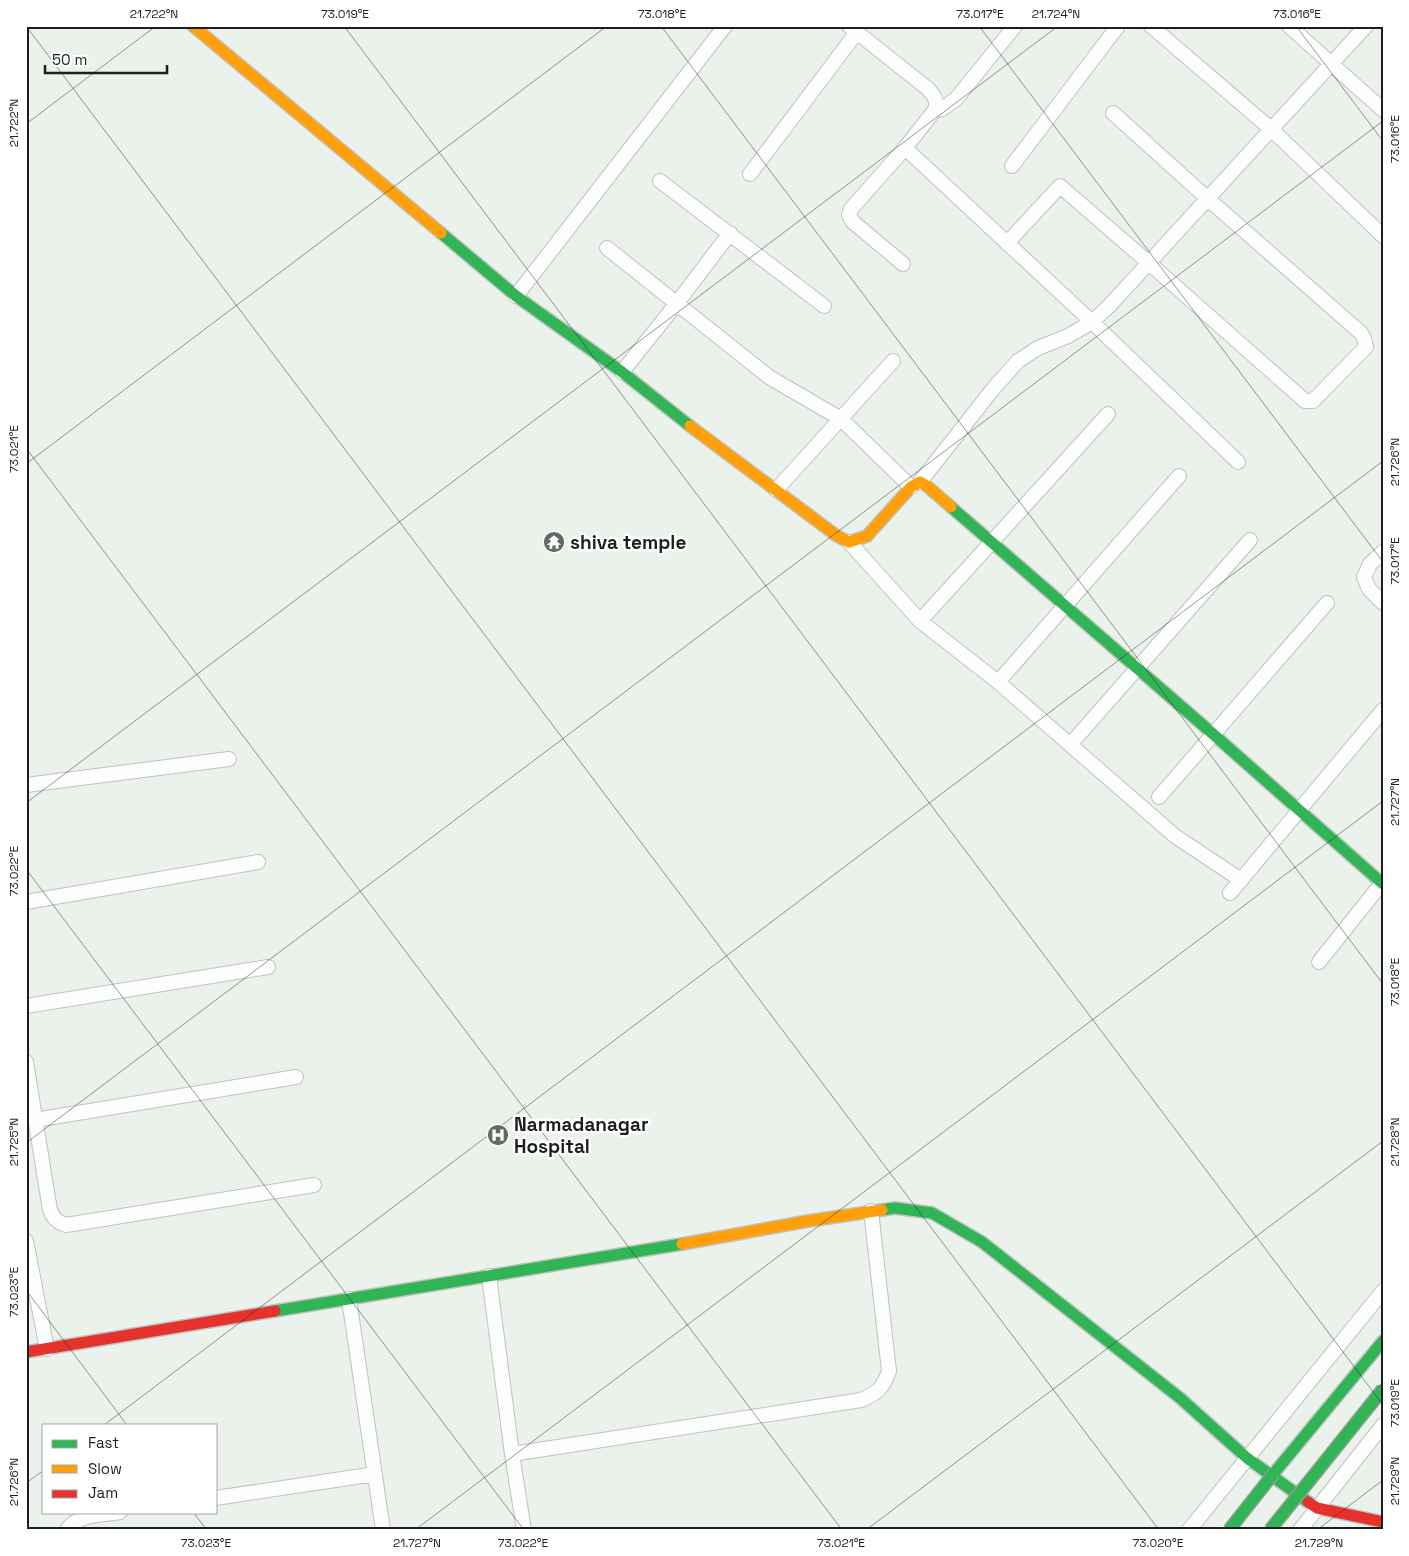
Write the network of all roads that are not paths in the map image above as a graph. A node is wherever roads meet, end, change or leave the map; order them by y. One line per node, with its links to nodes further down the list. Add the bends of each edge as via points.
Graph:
1 (193, 26): 25 (main road)
2 (725, 26): 25 (street)
3 (1015, 26): 10 (street, via 956,99)
4 (1118, 26): 15 (street)
5 (1150, 26): 13 (street)
6 (1289, 26): 9 (street)
7 (1366, 26): 9 (street)
8 (853, 29): 10 (street, via 927,88 935,97); 16 (street)
9 (1332, 63): 11 (street); 13 (street)
10 (935, 110): 14 (street)
11 (1383, 110)
12 (1114, 113): 18 (street)
13 (1271, 129): 18 (street); 20 (street)
14 (905, 148): 21 (street); 24 (street, via 849,215)
15 (1012, 166)
16 (750, 174)
17 (660, 181): 19 (street)
18 (1208, 199): 23 (street); 23 (street, via 1361,332 1366,347 1354,361 1313,401 1305,401)
19 (730, 233): 26 (street); 27 (street)
20 (1383, 236)
21 (1007, 243): 23 (street, via 1060,186); 28 (street)
22 (607, 248): 26 (street)
23 (1149, 263): 28 (street)
24 (903, 264)
25 (516, 296): 30 (main road)
26 (677, 303): 30 (street); 32 (street, via 769,377)
27 (824, 306)
28 (1092, 322): 33 (street); 35 (street, via 1018,361)
29 (893, 361): 32 (street)
30 (622, 372): 36 (main road)
31 (1108, 414): 39 (street)
32 (841, 419): 35 (street); 36 (street)
33 (1238, 462)
34 (1179, 476): 43 (street)
35 (916, 484): 38 (main road, via 867,536); 39 (main road, via 936,492)
36 (776, 490): 38 (main road)
37 (1250, 540): 45 (street)
38 (849, 542): 44 (street)
39 (992, 542): 43 (main road); 44 (street)
40 (1383, 552): 42 (street, via 1370,564 1364,577 1369,589)
41 (1327, 603): 48 (street)
42 (1383, 603)
43 (1066, 606): 45 (main road); 46 (street)
44 (920, 621): 46 (street)
45 (1137, 669): 48 (main road); 49 (street)
46 (998, 682): 55 (street, via 1175,836)
47 (1383, 710): 53 (street)
48 (1213, 734): 52 (street); 53 (main road)
49 (1076, 738)
50 (229, 759): 51 (street)
51 (26, 785)
52 (1159, 797)
53 (1298, 810): 55 (street); 56 (main road)
54 (258, 862): 58 (street)
55 (1241, 880): 57 (street)
56 (1382, 883): 59 (street)
57 (1230, 893)
58 (26, 902)
59 (1319, 962)
60 (268, 967): 61 (street)
61 (26, 1006)
62 (26, 1062): 64 (street)
63 (296, 1077): 64 (street)
64 (35, 1120): 65 (street, via 50,1210 58,1222 66,1225)
65 (314, 1185)
66 (871, 1211): 68 (main road); 76 (street, via 889,1371 885,1383 875,1394 861,1400); 77 (main road, via 895,1208 932,1213 982,1242 1180,1398)
67 (26, 1240): 72 (street)
68 (489, 1276): 70 (main road); 76 (street)
69 (1383, 1291): 77 (street)
70 (349, 1298): 72 (main road); 78 (street)
71 (1383, 1341): 87 (main road, bridge)
72 (47, 1349): 73 (main road)
73 (26, 1352)
74 (1383, 1389): 88 (main road, bridge)
75 (1383, 1425): 80 (street)
76 (512, 1454): 85 (street)
77 (1247, 1458): 80 (main road); 86 (street)
78 (375, 1474): 79 (street); 84 (street)
79 (218, 1498)
80 (1317, 1508): 82 (main road); 89 (street)
81 (107, 1514): 83 (street, via 82,1518)
82 (1383, 1522)
83 (67, 1530)
84 (383, 1530)
85 (524, 1530)
86 (1188, 1530)
87 (1229, 1530)
88 (1270, 1530)
89 (1300, 1530)

